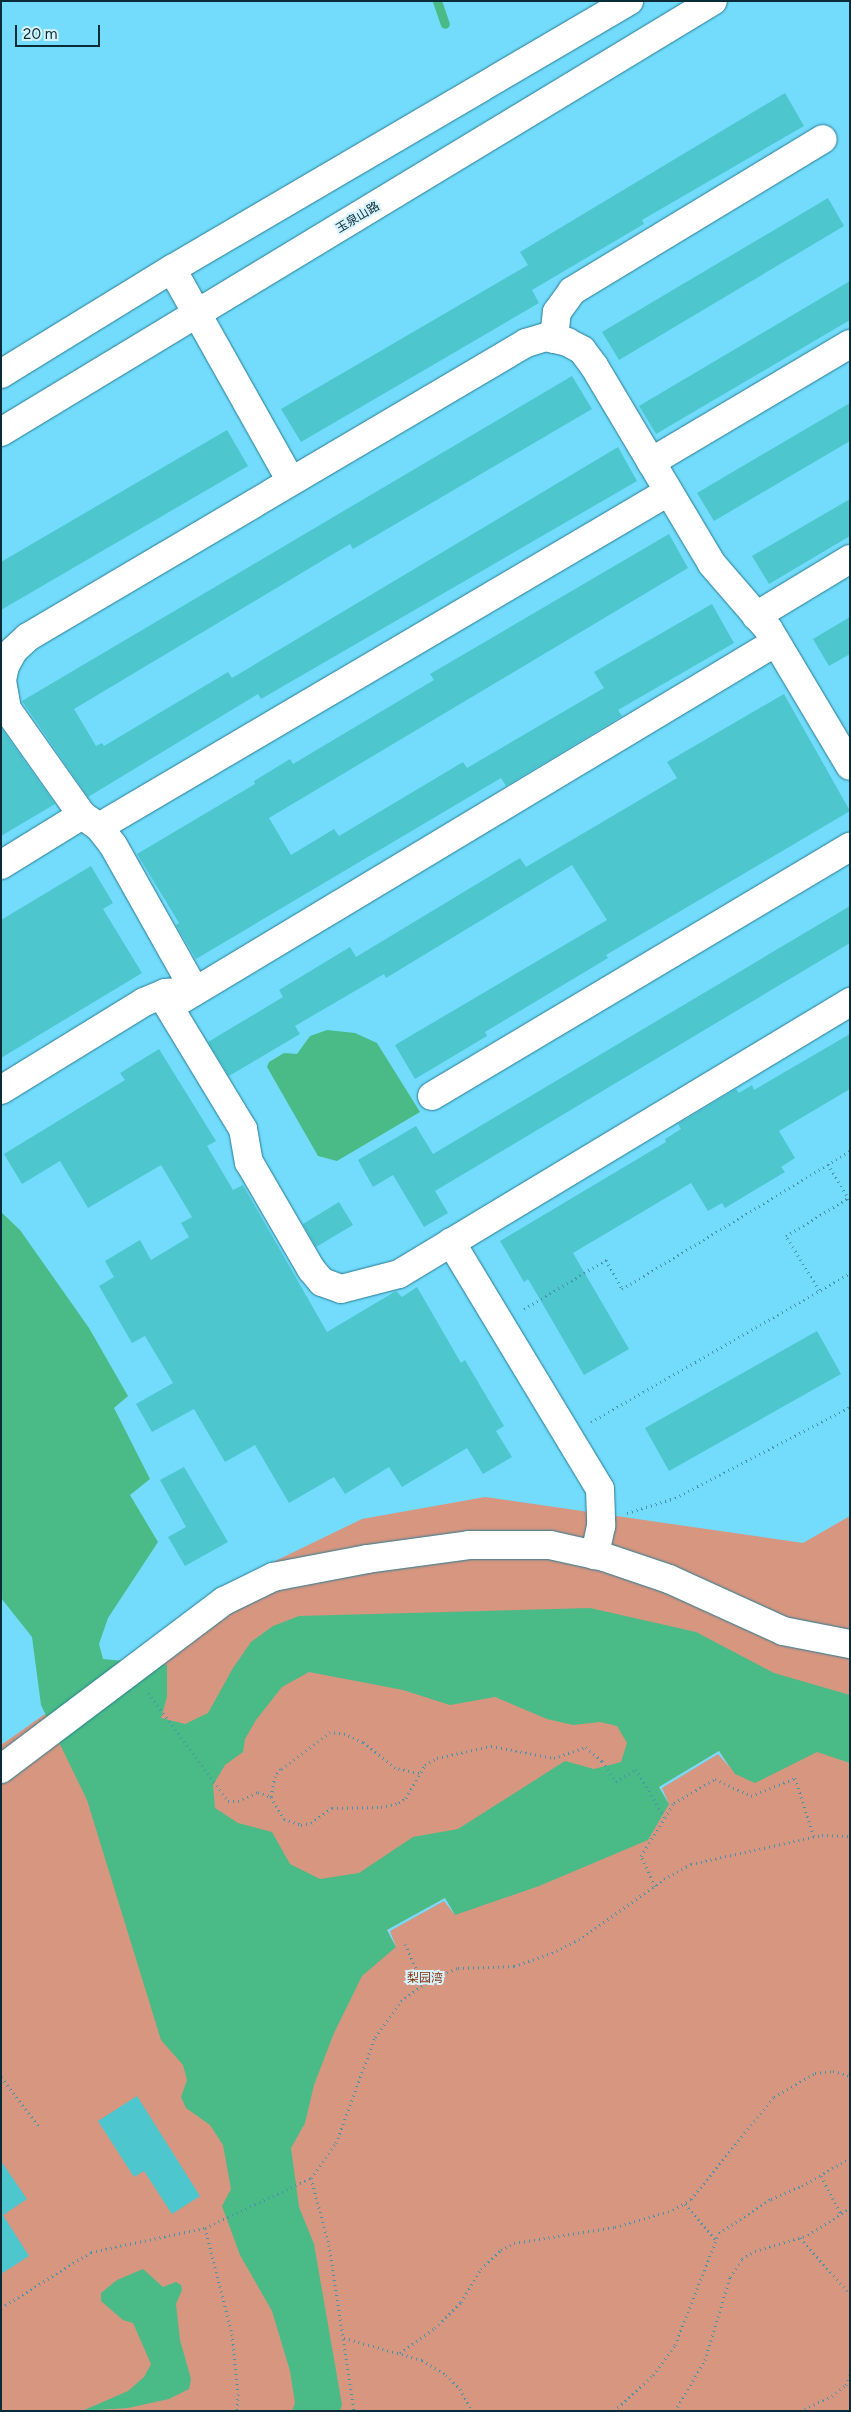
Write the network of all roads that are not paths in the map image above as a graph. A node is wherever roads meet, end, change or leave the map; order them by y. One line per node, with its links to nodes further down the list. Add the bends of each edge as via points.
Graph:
1 (629, 1): 4 (street)
2 (713, 1): 5 (street, 玉泉山路)
3 (823, 139): 6 (street, via 572,291 557,312)
4 (172, 269): 5 (street); 8 (street)
5 (197, 316): 9 (street, 玉泉山路); 11 (street)
6 (554, 339): 10 (street, via 582,350); 11 (street, via 546,337 526,343)
7 (850, 344): 10 (street)
8 (1, 374)
9 (1, 432)
10 (651, 462): 12 (street)
11 (291, 481): 16 (street, via 28,637)
12 (668, 492): 14 (street, via 712,564); 18 (street)
13 (850, 559): 14 (street)
14 (756, 616): 15 (street)
15 (776, 642): 17 (street); 21 (street)
16 (3, 666): 18 (street, via 2,695 7,708)
17 (850, 766)
18 (90, 821): 20 (street); 21 (street, via 113,845)
19 (850, 847): 24 (street)
20 (1, 865)
21 (195, 991): 23 (street, via 165,993 144,1002); 25 (street, via 169,1007 243,1129 249,1162 322,1282 341,1289 380,1281 399,1274)
22 (850, 1002): 25 (street)
23 (1, 1090)
24 (432, 1096)
25 (451, 1242): 26 (street, via 600,1489 601,1526)
26 (595, 1555): 27 (street, via 668,1579 783,1631); 28 (street, via 550,1545 469,1546 273,1576 224,1601)
27 (850, 1644)
28 (1, 1769)

